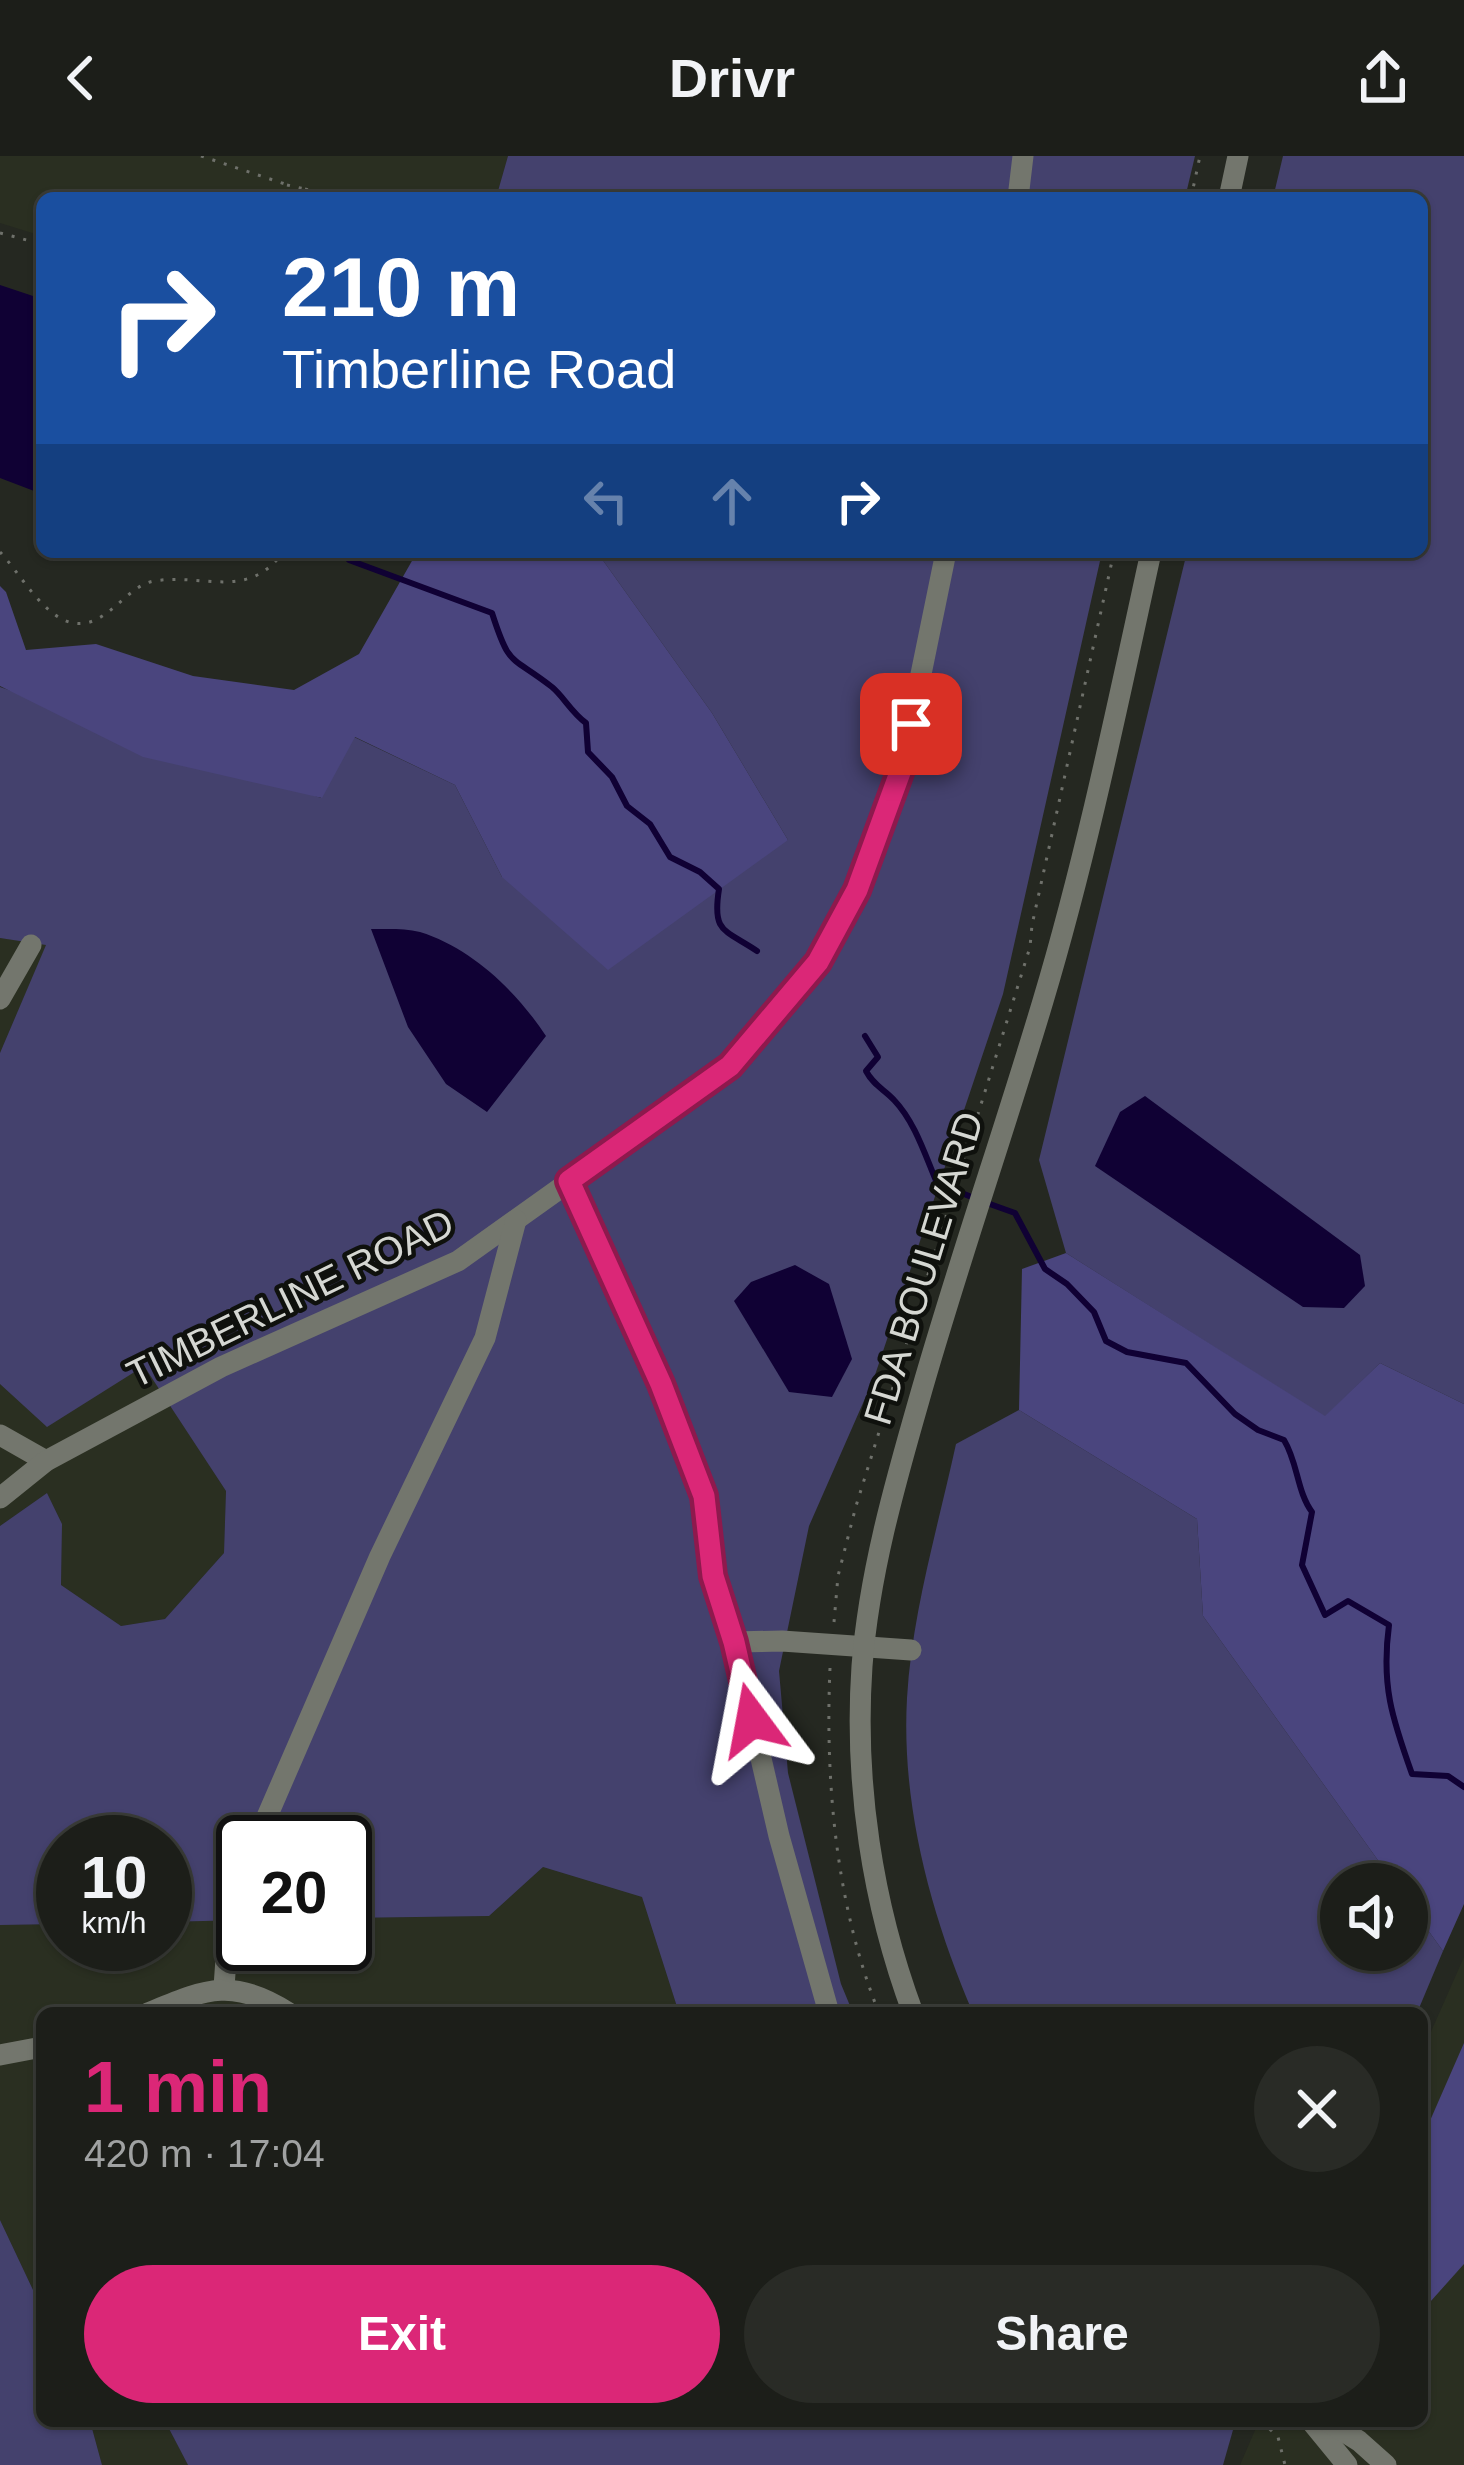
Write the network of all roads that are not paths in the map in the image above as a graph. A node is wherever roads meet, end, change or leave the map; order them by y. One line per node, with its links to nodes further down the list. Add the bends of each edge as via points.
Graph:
1 (1023, 156): 3 (street)
2 (1238, 156): 4 (street)
3 (1019, 192)
4 (1230, 192)
5 (945, 558): 9 (street, TIMBERLINE ROAD, via 902,767 857,890 818,962 730,1066)
6 (1150, 558): 15 (street, FDA BOULEVARD, via 1082,869 896,1480)
7 (31, 945): 8 (street)
8 (0, 999)
9 (569, 1181): 10 (street, TIMBERLINE ROAD); 14 (street, via 704,1496 713,1576)
10 (516, 1220): 12 (street, TIMBERLINE ROAD, via 458,1261 221,1367); 17 (street, via 485,1338)
11 (0, 1435): 12 (street)
12 (46, 1461): 13 (street, TIMBERLINE ROAD)
13 (0, 1498)
14 (734, 1642): 15 (street); 22 (street)
15 (865, 1647): 16 (street); 23 (street, FDA BOULEVARD, via 865,1806 880,1903)
16 (911, 1651)
17 (268, 1815)
18 (225, 1971): 19 (street)
19 (224, 1988): 20 (street); 21 (street)
20 (162, 2007)
21 (273, 2007)
22 (827, 2007)
23 (911, 2007)
24 (36, 2048): 25 (street)
25 (0, 2055)
26 (1316, 2427): 28 (street)
27 (1337, 2427): 29 (street)
28 (1347, 2465)
29 (1386, 2465)

